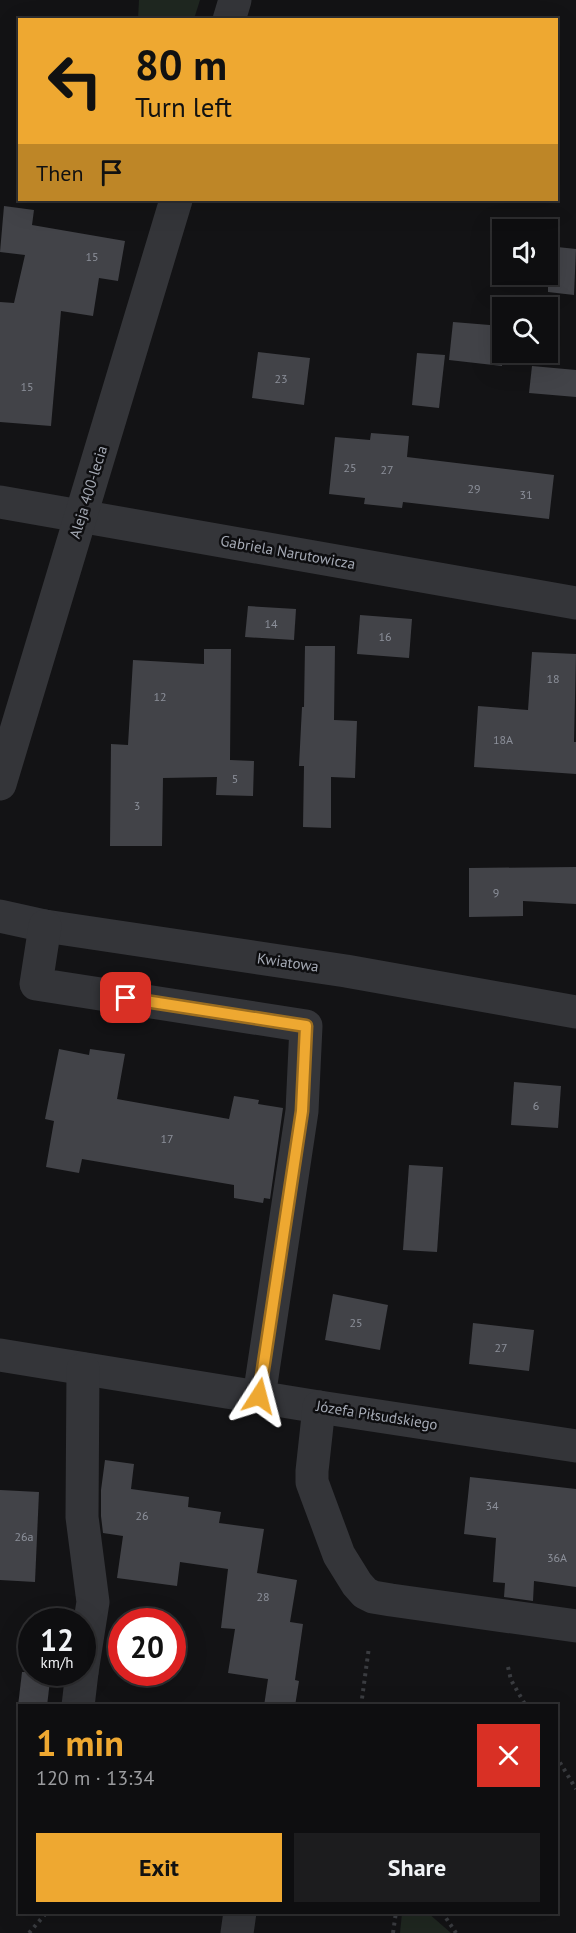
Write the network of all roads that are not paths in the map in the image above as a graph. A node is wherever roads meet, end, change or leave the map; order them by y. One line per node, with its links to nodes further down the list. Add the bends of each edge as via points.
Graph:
1 (235, 0): 2 (street)
2 (230, 18)
3 (176, 201): 5 (street, Aleja 400-lecia)
4 (0, 502): 5 (street, Gabriela Narutowicza)
5 (82, 515): 6 (street, Gabriela Narutowicza); 7 (street, Aleja 400-lecia)
6 (576, 603)
7 (0, 784)
8 (0, 916): 9 (street, Kwiatowa)
9 (45, 926): 10 (street, Kwiatowa, via 346,971); 13 (street, via 36,984 306,1026 302,1111)
10 (576, 1012)
11 (0, 1354): 12 (street, Józefa Piłsudskiego)
12 (83, 1369): 13 (street, Józefa Piłsudskiego); 16 (street, via 82,1517)
13 (259, 1396): 14 (street, Józefa Piłsudskiego)
14 (320, 1407): 15 (street, Józefa Piłsudskiego); 17 (street, via 312,1482 339,1555 365,1593)
15 (576, 1446)
16 (92, 1608)
17 (576, 1626)
18 (80, 1686): 19 (street)
19 (78, 1704)
20 (240, 1914): 21 (street)
21 (237, 1933)

